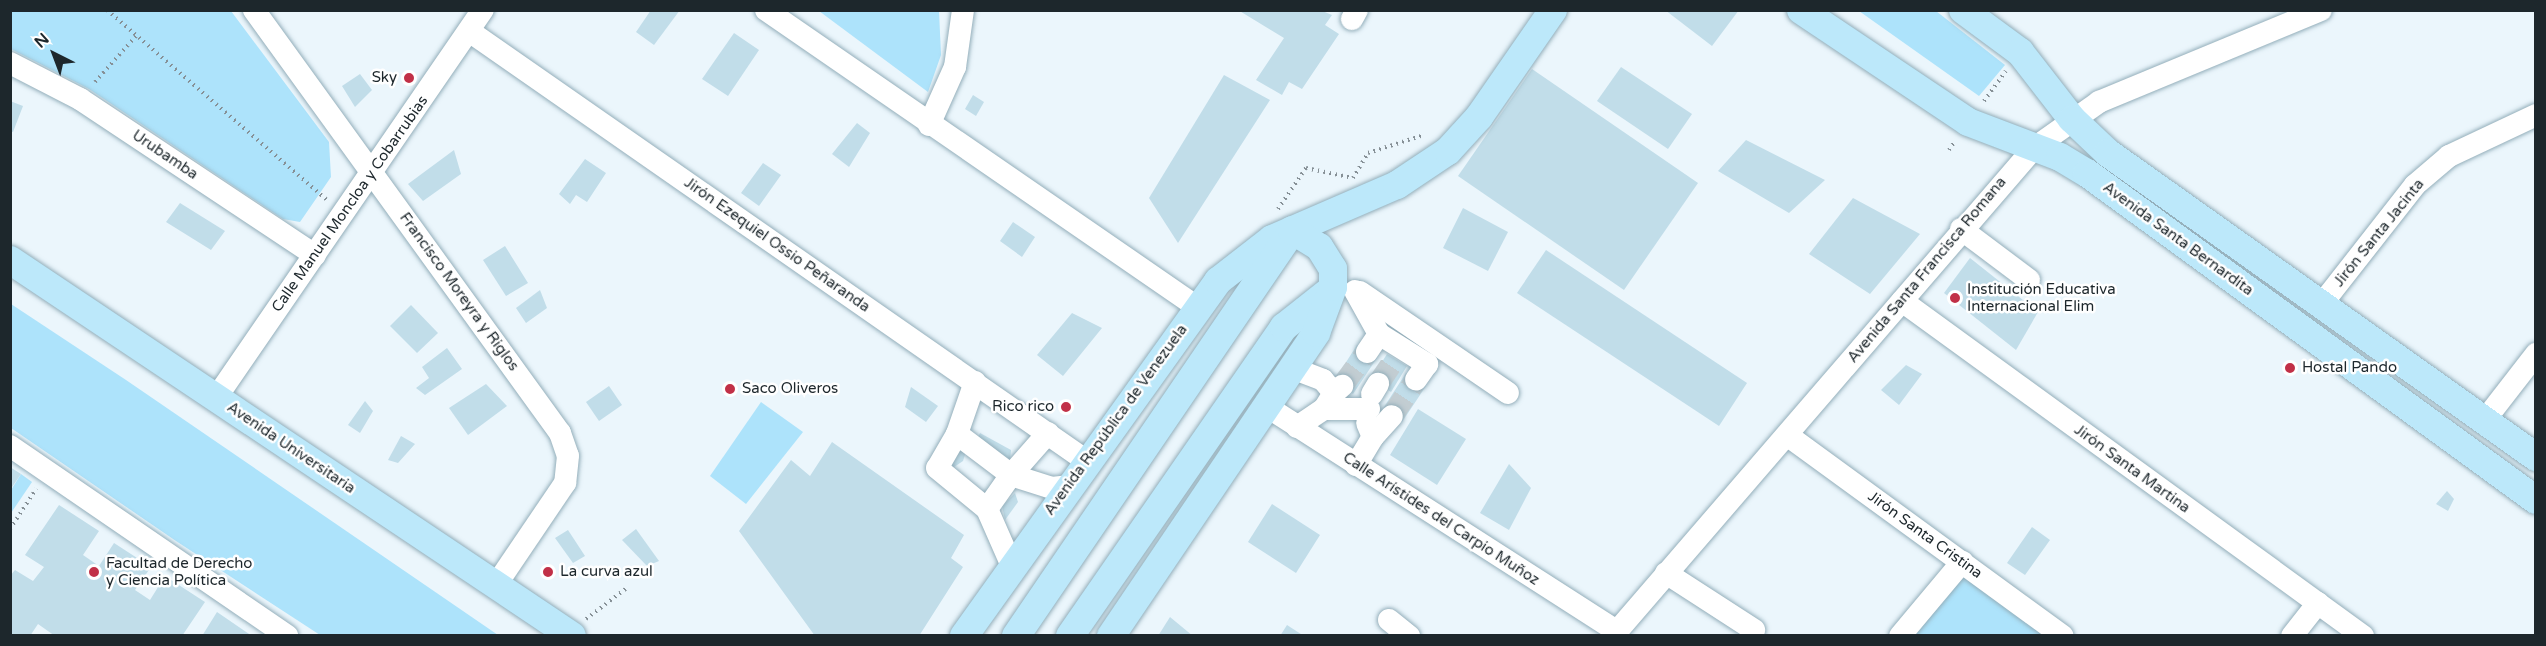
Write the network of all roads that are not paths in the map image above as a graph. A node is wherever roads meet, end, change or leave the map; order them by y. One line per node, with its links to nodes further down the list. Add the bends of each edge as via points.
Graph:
1 (254, 10): 15 (street, Francisco Moreyra y Riglos)
2 (483, 10): 9 (street, Calle Manuel Moncloa y Cobarrubias)
3 (766, 10): 13 (street)
4 (963, 10): 13 (street, via 955,67)
5 (1553, 10): 16 (main road, Avenida República de Venezuela, via 1479,117 1448,151 1397,185)
6 (1801, 10): 14 (main road, Avenida Santa Bernardita, via 1968,122)
7 (1963, 10): 12 (main road, Avenida Santa Bernardita, via 2020,52)
8 (2321, 10): 12 (street, Avenida Santa Francisca Romana, via 2099,102)
9 (469, 31): 15 (street, Calle Manuel Moncloa y Cobarrubias); 28 (street, Jirón Ezequiel Ossio Peñaranda)
10 (10, 63): 18 (street, Urubamba, via 80,99)
11 (2535, 115): 23 (street, Jirón Santa Jacinta, via 2449,156 2415,185)
12 (2072, 118): 14 (street, Avenida Santa Francisca Romana); 23 (main road, Avenida Santa Bernardita, via 2108,153)
13 (929, 125): 24 (street)
14 (2034, 148): 17 (street, Avenida Santa Francisca Romana); 46 (main road, Avenida Santa Bernardita, via 2088,173)
15 (372, 172): 18 (street, Calle Manuel Moncloa y Cobarrubias); 51 (street, Francisco Moreyra y Riglos, via 566,448 568,464 561,492)
16 (1283, 223): 21 (main road, via 1328,256); 24 (main road, Avenida República de Venezuela); 59 (main road, via 1101,513)
17 (1961, 229): 20 (street); 22 (street, Avenida Santa Francisca Romana)
18 (315, 255): 31 (street, Calle Manuel Moncloa y Cobarrubias)
19 (10, 260): 31 (main road, Avenida Universitaria)
20 (2029, 280)
21 (1347, 290): 26 (main road); 27 (street, via 1373,343 1427,364); 29 (street); 60 (main road, via 1284,327)
22 (1902, 302): 39 (street, Avenida Santa Francisca Romana); 52 (street, Jirón Santa Martina)
23 (2321, 305): 35 (main road, Avenida Santa Bernardita)
24 (1197, 307): 42 (main road, Avenida República de Venezuela)
25 (2535, 354): 35 (street)
26 (1292, 368): 30 (street, via 1323,380); 32 (main road)
27 (1416, 380)
28 (975, 382): 37 (street, Jirón Ezequiel Ossio Peñaranda); 38 (street)
29 (1508, 393)
30 (1333, 396): 33 (street); 36 (street)
31 (216, 398): 51 (main road, Avenida Universitaria)
32 (1266, 406): 36 (street, Calle Arístides del Carpio Muñoz); 61 (main road)
33 (1372, 409): 34 (street); 43 (street)
34 (1392, 416)
35 (2484, 421): 41 (main road, Avenida Santa Bernardita)
36 (1297, 427): 43 (street, Calle Arístides del Carpio Muñoz)
37 (1048, 433): 42 (street, Jirón Ezequiel Ossio Peñaranda); 44 (street)
38 (957, 434): 44 (street); 47 (street, via 937,468)
39 (1787, 435): 48 (street, Jirón Santa Cristina); 50 (street, Avenida Santa Francisca Romana)
40 (10, 446): 56 (street)
41 (2535, 457)
42 (1085, 460): 45 (main road, Avenida República de Venezuela)
43 (1356, 465): 57 (street, Calle Arístides del Carpio Muñoz)
44 (1011, 475): 45 (street, via 1052,488); 47 (street)
45 (1068, 486): 49 (main road, Avenida República de Venezuela)
46 (2535, 500)
47 (987, 509): 49 (street)
48 (1962, 562): 63 (street); 64 (street, Jirón Santa Cristina)
49 (1012, 566): 58 (main road, Avenida República de Venezuela)
50 (1666, 573): 55 (street); 57 (street, Avenida Santa Francisca Romana)
51 (496, 585): 54 (main road, Avenida Universitaria)
52 (2318, 603): 65 (street); 66 (street, Jirón Santa Martina)
53 (1389, 620): 62 (street)
54 (579, 627)
55 (1754, 630)
56 (280, 633)
57 (1615, 633)
58 (964, 636)
59 (1016, 636)
60 (1070, 636)
61 (1111, 636)
62 (1409, 636)
63 (1900, 636)
64 (2063, 636)
65 (2292, 636)
66 (2363, 636)

